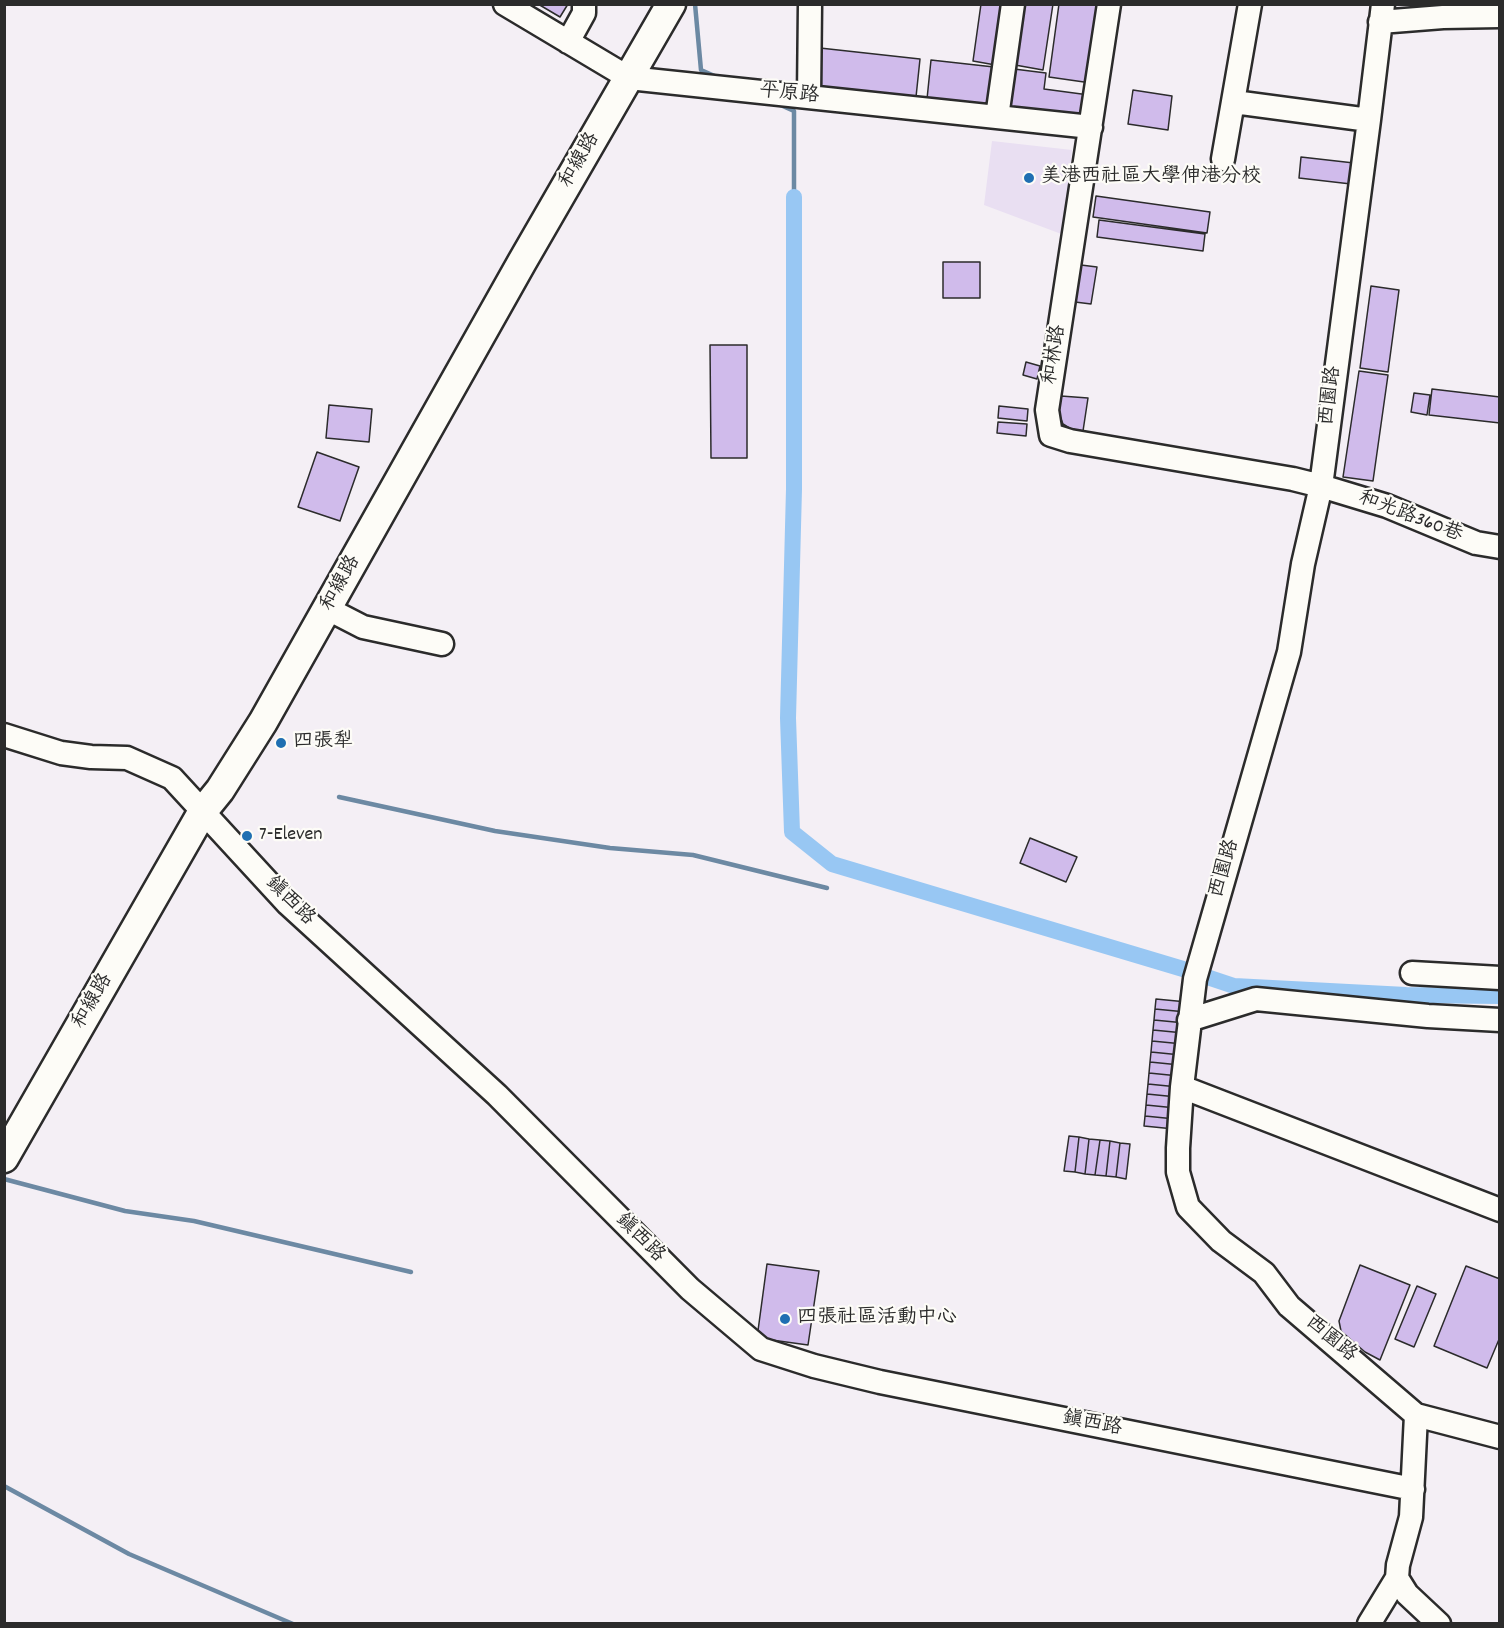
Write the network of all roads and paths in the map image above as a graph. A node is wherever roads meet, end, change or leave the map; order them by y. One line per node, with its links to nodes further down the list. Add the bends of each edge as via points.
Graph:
1 (505, 4): 10 (street, 平原路)
2 (584, 4): 10 (street, via 584,13)
3 (671, 4): 11 (main road, 和線路)
4 (810, 4): 12 (street)
5 (1013, 4): 14 (street)
6 (1109, 4): 16 (street, 和林路)
7 (1250, 4): 13 (street)
8 (1381, 13): 9 (street); 15 (street, 西園路)
9 (1500, 16)
10 (568, 42): 11 (street, 平原路)
11 (629, 78): 12 (street, 平原路); 20 (main road, 和線路)
12 (809, 97): 14 (street, 平原路)
13 (1234, 102): 15 (street); 17 (street)
14 (997, 117): 16 (street, 平原路)
15 (1369, 120): 18 (street, 西園路)
16 (1091, 127): 18 (street, 和林路, via 1047,410 1052,435)
17 (1223, 159)
18 (1320, 486): 19 (street, 和光路360巷, via 1387,506 1476,543); 26 (street, 西園路, via 1289,652 1194,979)
19 (1500, 547)
20 (328, 609): 21 (street, via 363,627); 23 (main road, 和線路, via 263,722)
21 (442, 644)
22 (4, 735): 23 (street, 鎮西路, via 61,753 127,758 172,778)
23 (203, 811): 29 (main road, 和線路); 33 (street, 鎮西路, via 288,904 497,1095 690,1289 761,1349 880,1383)
24 (1412, 973): 25 (street)
25 (1500, 978)
26 (1190, 1020): 27 (street, via 1256,999); 28 (street, 西園路)
27 (1500, 1020)
28 (1182, 1087): 30 (street); 31 (street, 西園路, via 1178,1172 1188,1207 1221,1241 1264,1273 1289,1306)
29 (4, 1158)
30 (1500, 1210)
31 (1416, 1415): 32 (street); 33 (street)
32 (1500, 1437)
33 (1413, 1489): 34 (street, via 1412,1517)
34 (1397, 1578): 35 (street); 36 (street, via 1407,1594)
35 (1369, 1623)
36 (1439, 1623)

